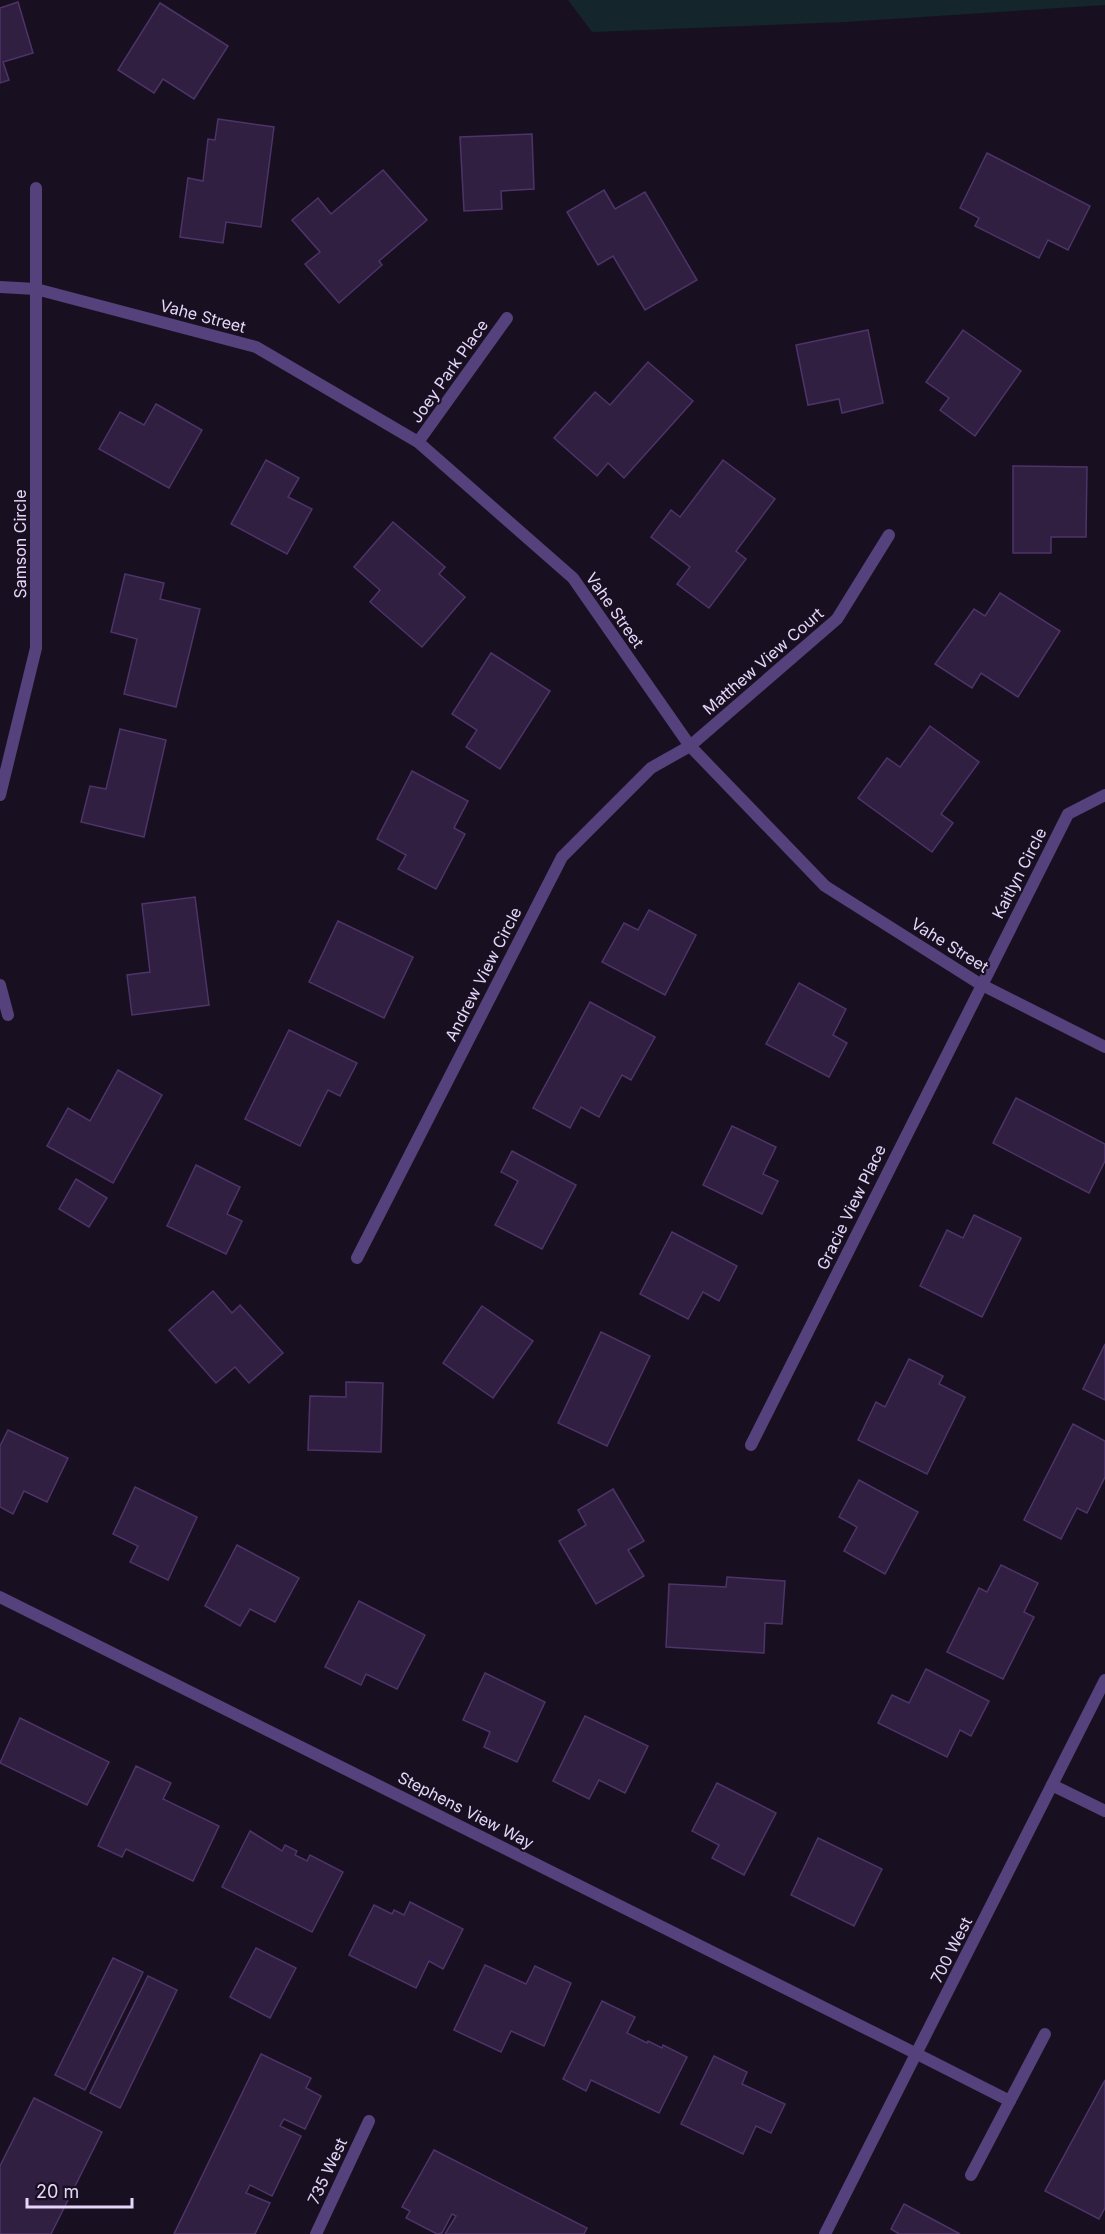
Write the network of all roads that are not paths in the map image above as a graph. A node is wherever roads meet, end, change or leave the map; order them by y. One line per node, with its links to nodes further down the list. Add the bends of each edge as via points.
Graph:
1 (36, 188): 3 (street, Samson Circle)
2 (0, 287): 3 (street, Vahe Street)
3 (36, 289): 5 (street, Vahe Street, via 256,347); 8 (street, Samson Circle, via 36,648)
4 (507, 318): 5 (street, Joey Park Place)
5 (418, 442): 7 (street, Vahe Street, via 573,578)
6 (889, 536): 7 (street, Matthew View Court, via 837,619)
7 (690, 746): 10 (street, Vahe Street, via 825,886); 14 (street, Andrew View Circle, via 651,768 562,857)
8 (0, 795)
9 (1105, 795): 10 (street, Kaitlyn Circle, via 1068,814)
10 (980, 984): 13 (street, Vahe Street); 15 (street, Gracie View Place)
11 (0, 985): 12 (street)
12 (8, 1016)
13 (1105, 1047)
14 (357, 1258)
15 (752, 1445)
16 (0, 1597): 21 (street, Stephens View Way)
17 (1105, 1680): 18 (street, 700 West)
18 (1052, 1785): 19 (street); 21 (street, 700 West)
19 (1105, 1811)
20 (1045, 2034): 22 (street)
21 (917, 2054): 22 (street, Stephens View Way); 26 (street, 700 West)
22 (1010, 2101): 24 (street)
23 (369, 2121): 25 (street, 735 West)
24 (971, 2175)
25 (320, 2232)
26 (825, 2234)

